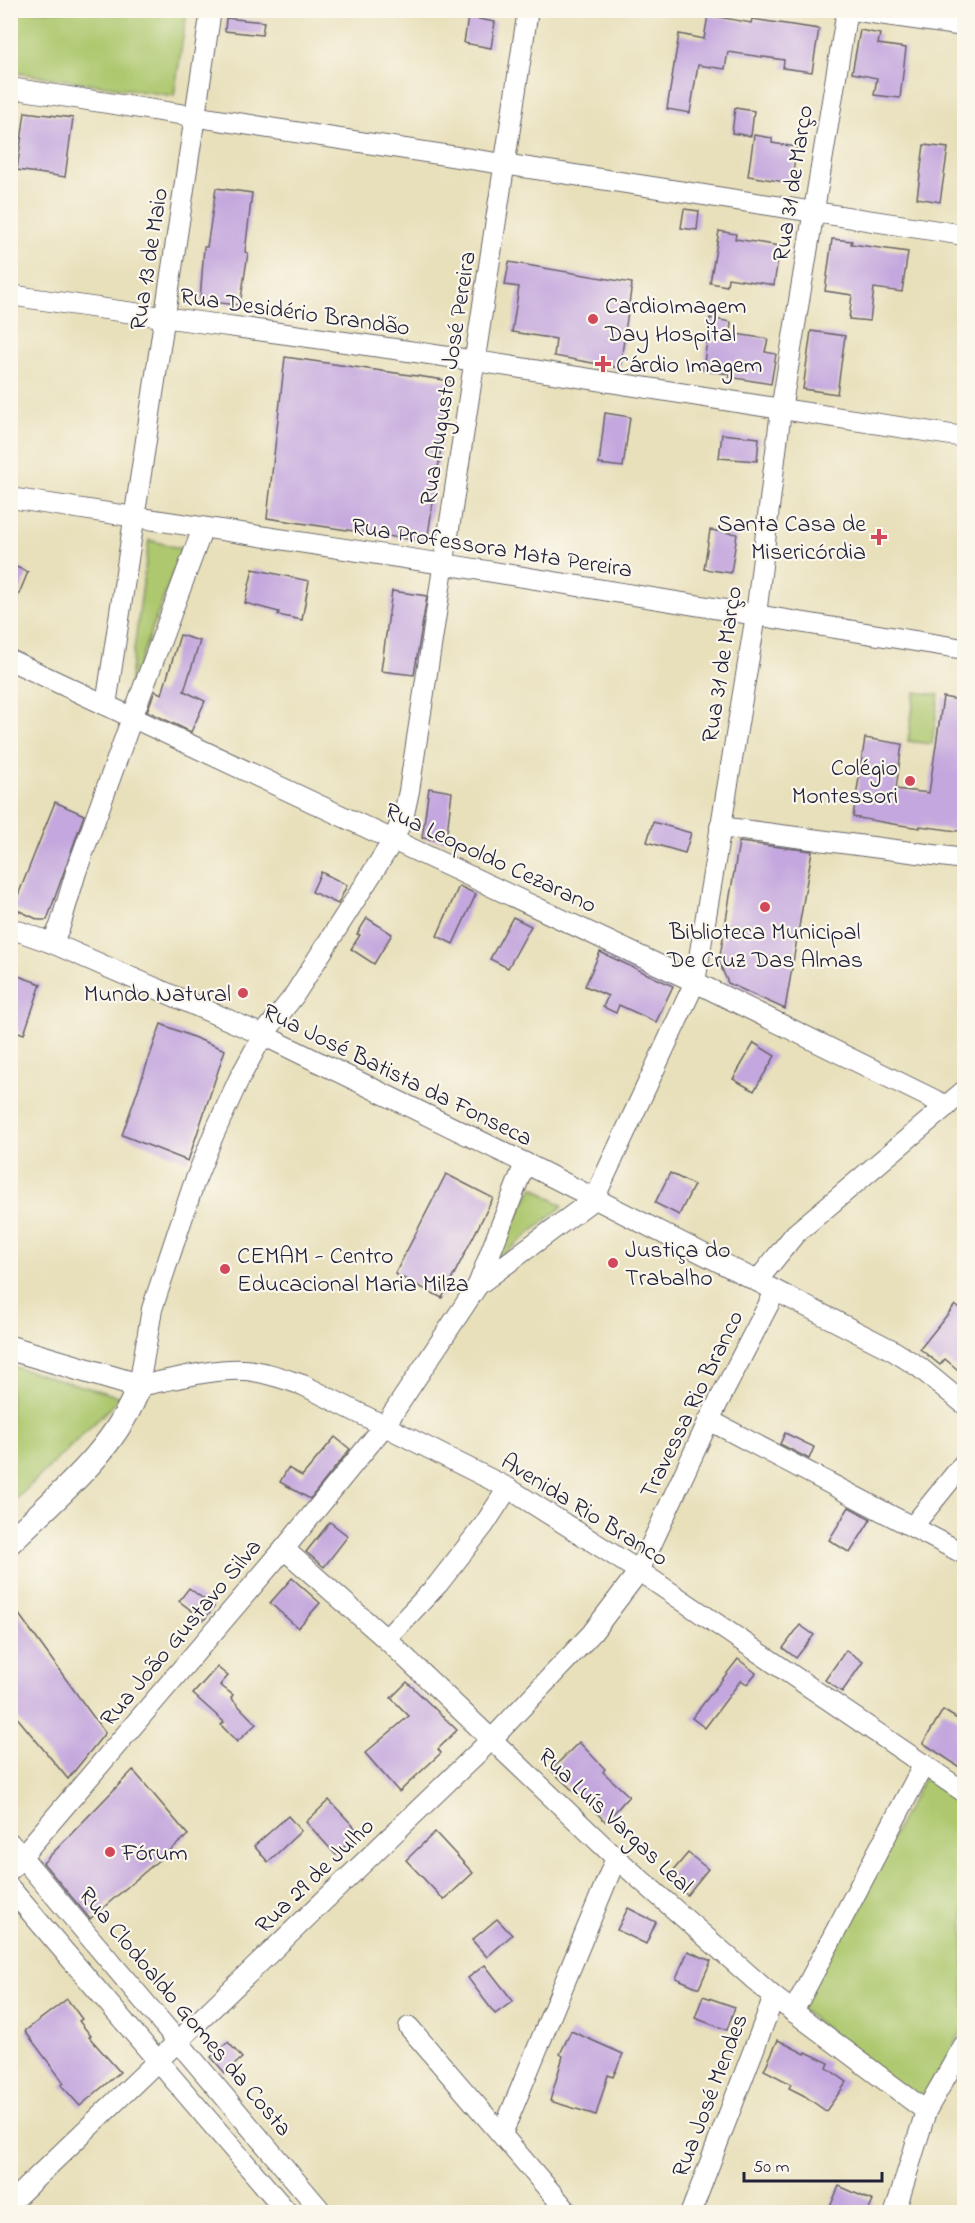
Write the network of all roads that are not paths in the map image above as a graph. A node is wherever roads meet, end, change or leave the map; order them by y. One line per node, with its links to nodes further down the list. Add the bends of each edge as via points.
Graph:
1 (212, 10): 6 (street, Rua 13 de Maio)
2 (528, 10): 7 (street, Rua Augusto José Pereira)
3 (849, 10): 4 (street); 8 (street, Rua 31 de Março)
4 (964, 26)
5 (10, 88): 6 (street)
6 (197, 118): 7 (street); 11 (street, Rua 13 de Maio)
7 (505, 166): 8 (street); 12 (street, Rua Augusto José Pereira)
8 (813, 212): 9 (street); 13 (street, Rua 31 de Março)
9 (964, 236)
10 (10, 295): 11 (street, Rua Desidério Brandão)
11 (164, 319): 12 (street, Rua Desidério Brandão); 16 (street, Rua 13 de Maio)
12 (475, 361): 13 (street, Rua Desidério Brandão); 18 (street, Rua Augusto José Pereira)
13 (781, 410): 14 (street, Rua Desidério Brandão); 19 (street, Rua 31 de Março)
14 (964, 437)
15 (10, 498): 16 (street, Rua Professora Mata Pereira)
16 (135, 516): 17 (street, Rua Professora Mata Pereira); 22 (street, Rua 13 de Maio)
17 (203, 528): 18 (street, Rua Professora Mata Pereira); 23 (street)
18 (444, 564): 19 (street, Rua Professora Mata Pereira); 25 (street, Rua Augusto José Pereira, via 409,791)
19 (756, 615): 20 (street, Rua Professora Mata Pereira); 24 (street, Rua 31 de Março)
20 (964, 649)
21 (10, 660): 22 (street, Rua Leopoldo Cezarano)
22 (106, 705): 23 (street, Rua Leopoldo Cezarano)
23 (132, 718): 25 (street, Rua Leopoldo Cezarano); 28 (street)
24 (720, 826): 26 (street); 29 (street, Rua 31 de Março)
25 (394, 839): 29 (street, Rua Leopoldo Cezarano); 30 (street, Rua Augusto José Pereira, via 293,997)
26 (964, 859)
27 (10, 928): 28 (street, Rua José Batista da Fonseca)
28 (52, 943): 30 (street, Rua José Batista da Fonseca)
29 (695, 982): 32 (street, Rua Leopoldo Cezarano); 34 (street, Rua 31 de Março)
30 (263, 1035): 33 (street, Rua José Batista da Fonseca); 39 (street, Rua Augusto José Pereira, via 239,1079 193,1186 152,1309)
31 (964, 1091): 32 (street)
32 (947, 1106): 35 (street, via 795,1234)
33 (525, 1163): 34 (street, Rua José Batista da Fonseca); 36 (street)
34 (594, 1199): 35 (street, Rua José Batista da Fonseca); 36 (street)
35 (757, 1281): 37 (street, Rua José Batista da Fonseca)
36 (478, 1285): 42 (street, Rua João Gustavo Silva)
37 (775, 1292): 40 (street, Rua José Batista da Fonseca, via 892,1350); 41 (street, Travessa Rio Branco)
38 (10, 1348): 39 (main road)
39 (139, 1386): 42 (street, Avenida Rio Branco, via 244,1370 303,1385); 46 (main road, via 122,1423 90,1462)
40 (964, 1404)
41 (709, 1420): 45 (street); 49 (street, Travessa Rio Branco)
42 (385, 1425): 44 (street, Avenida Rio Branco); 47 (street, Rua João Gustavo Silva)
43 (964, 1463): 45 (street)
44 (508, 1488): 49 (street, Avenida Rio Branco); 50 (street, via 438,1584)
45 (913, 1526): 48 (street)
46 (10, 1542)
47 (284, 1549): 50 (street, Rua Luís Vargas Leal); 54 (street, Rua João Gustavo Silva)
48 (964, 1554)
49 (639, 1571): 51 (street, Rua 29 de Julho, via 579,1648); 52 (street, Avenida Rio Branco)
50 (386, 1639): 51 (street, Rua Luís Vargas Leal)
51 (492, 1739): 55 (street, Rua Luís Vargas Leal); 60 (street, Rua 29 de Julho)
52 (924, 1764): 53 (street, Avenida Rio Branco); 58 (street)
53 (964, 1792)
54 (15, 1856): 60 (street, Rua Clodoaldo Gomes da Costa)
55 (616, 1858): 57 (street, Rua Luís Vargas Leal); 64 (street)
56 (10, 1888): 62 (street)
57 (774, 1997): 58 (street, Rua Luís Vargas Leal); 69 (street, Rua José Mendes)
58 (793, 2012): 63 (street, Rua Luís Vargas Leal)
59 (409, 2027): 64 (street)
60 (178, 2042): 62 (street, Rua 29 de Julho); 67 (street, Rua Clodoaldo Gomes da Costa)
61 (964, 2045): 63 (street)
62 (159, 2061): 65 (street, Rua 29 de Julho); 66 (street)
63 (926, 2111): 70 (street)
64 (502, 2134): 68 (street)
65 (10, 2203)
66 (287, 2212)
67 (322, 2212)
68 (568, 2212)
69 (691, 2212)
70 (895, 2212)

